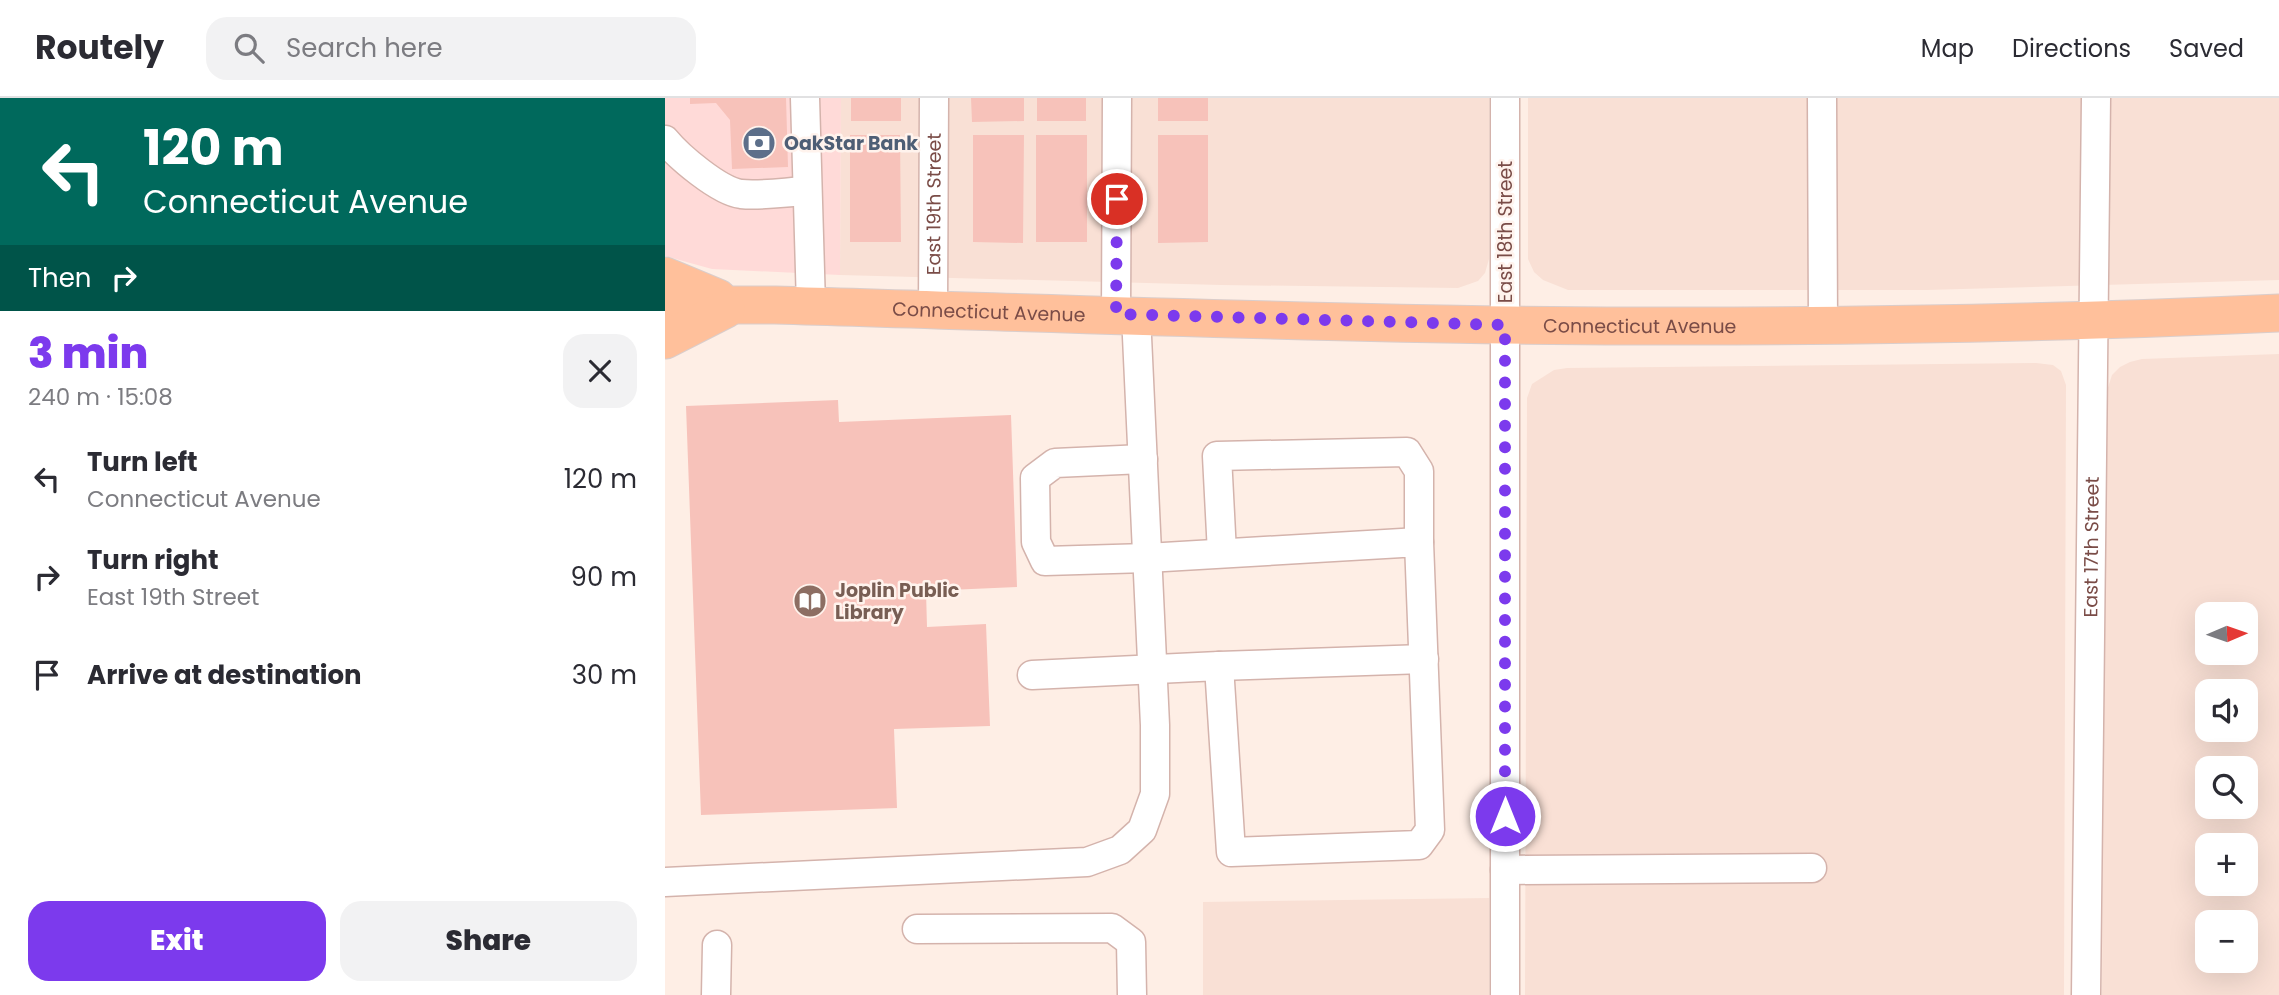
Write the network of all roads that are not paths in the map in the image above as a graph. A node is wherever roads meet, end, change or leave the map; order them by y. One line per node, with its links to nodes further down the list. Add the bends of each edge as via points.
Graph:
1 (805, 98): 8 (street)
2 (934, 98): 13 (street, East 19th Street)
3 (1117, 98): 15 (street)
4 (1505, 98): 17 (street, East 18th Street)
5 (1822, 98): 18 (street)
6 (2096, 98): 16 (street, East 17th Street)
7 (665, 140): 8 (street, via 680,157 739,194)
8 (807, 191): 12 (street)
9 (665, 276): 11 (main road)
10 (665, 305): 11 (main road, Connecticut Avenue)
11 (735, 305): 12 (main road, Connecticut Avenue); 19 (main road)
12 (811, 306): 13 (main road, Connecticut Avenue)
13 (933, 309): 15 (main road, Connecticut Avenue)
14 (2279, 313): 16 (main road, Connecticut Avenue)
15 (1126, 315): 17 (main road, Connecticut Avenue); 20 (street)
16 (2094, 321): 18 (main road, Connecticut Avenue); 36 (street, East 17th Street)
17 (1505, 325): 18 (main road, Connecticut Avenue); 29 (street, East 18th Street)
18 (1823, 325)
19 (665, 340)
20 (1143, 459): 23 (street); 23 (street, via 1055,463 1035,478 1036,542 1045,561)
21 (1419, 542): 22 (street); 22 (street, via 1419,471 1407,452 1217,456); 24 (street)
22 (1222, 553): 23 (street)
23 (1147, 558): 26 (street)
24 (1424, 659): 25 (street); 25 (street, via 1430,830 1419,845 1231,852)
25 (1219, 666): 26 (street)
26 (1152, 670): 27 (street); 30 (street, via 1155,794 1142,830 1119,850 1087,862)
27 (1032, 675)
28 (1812, 868): 29 (street)
29 (1505, 870): 35 (street, East 18th Street)
30 (665, 882)
31 (917, 929): 34 (street, via 1112,928 1131,942)
32 (717, 945): 33 (street)
33 (716, 995)
34 (1132, 995)
35 (1505, 995)
36 (2086, 995)

